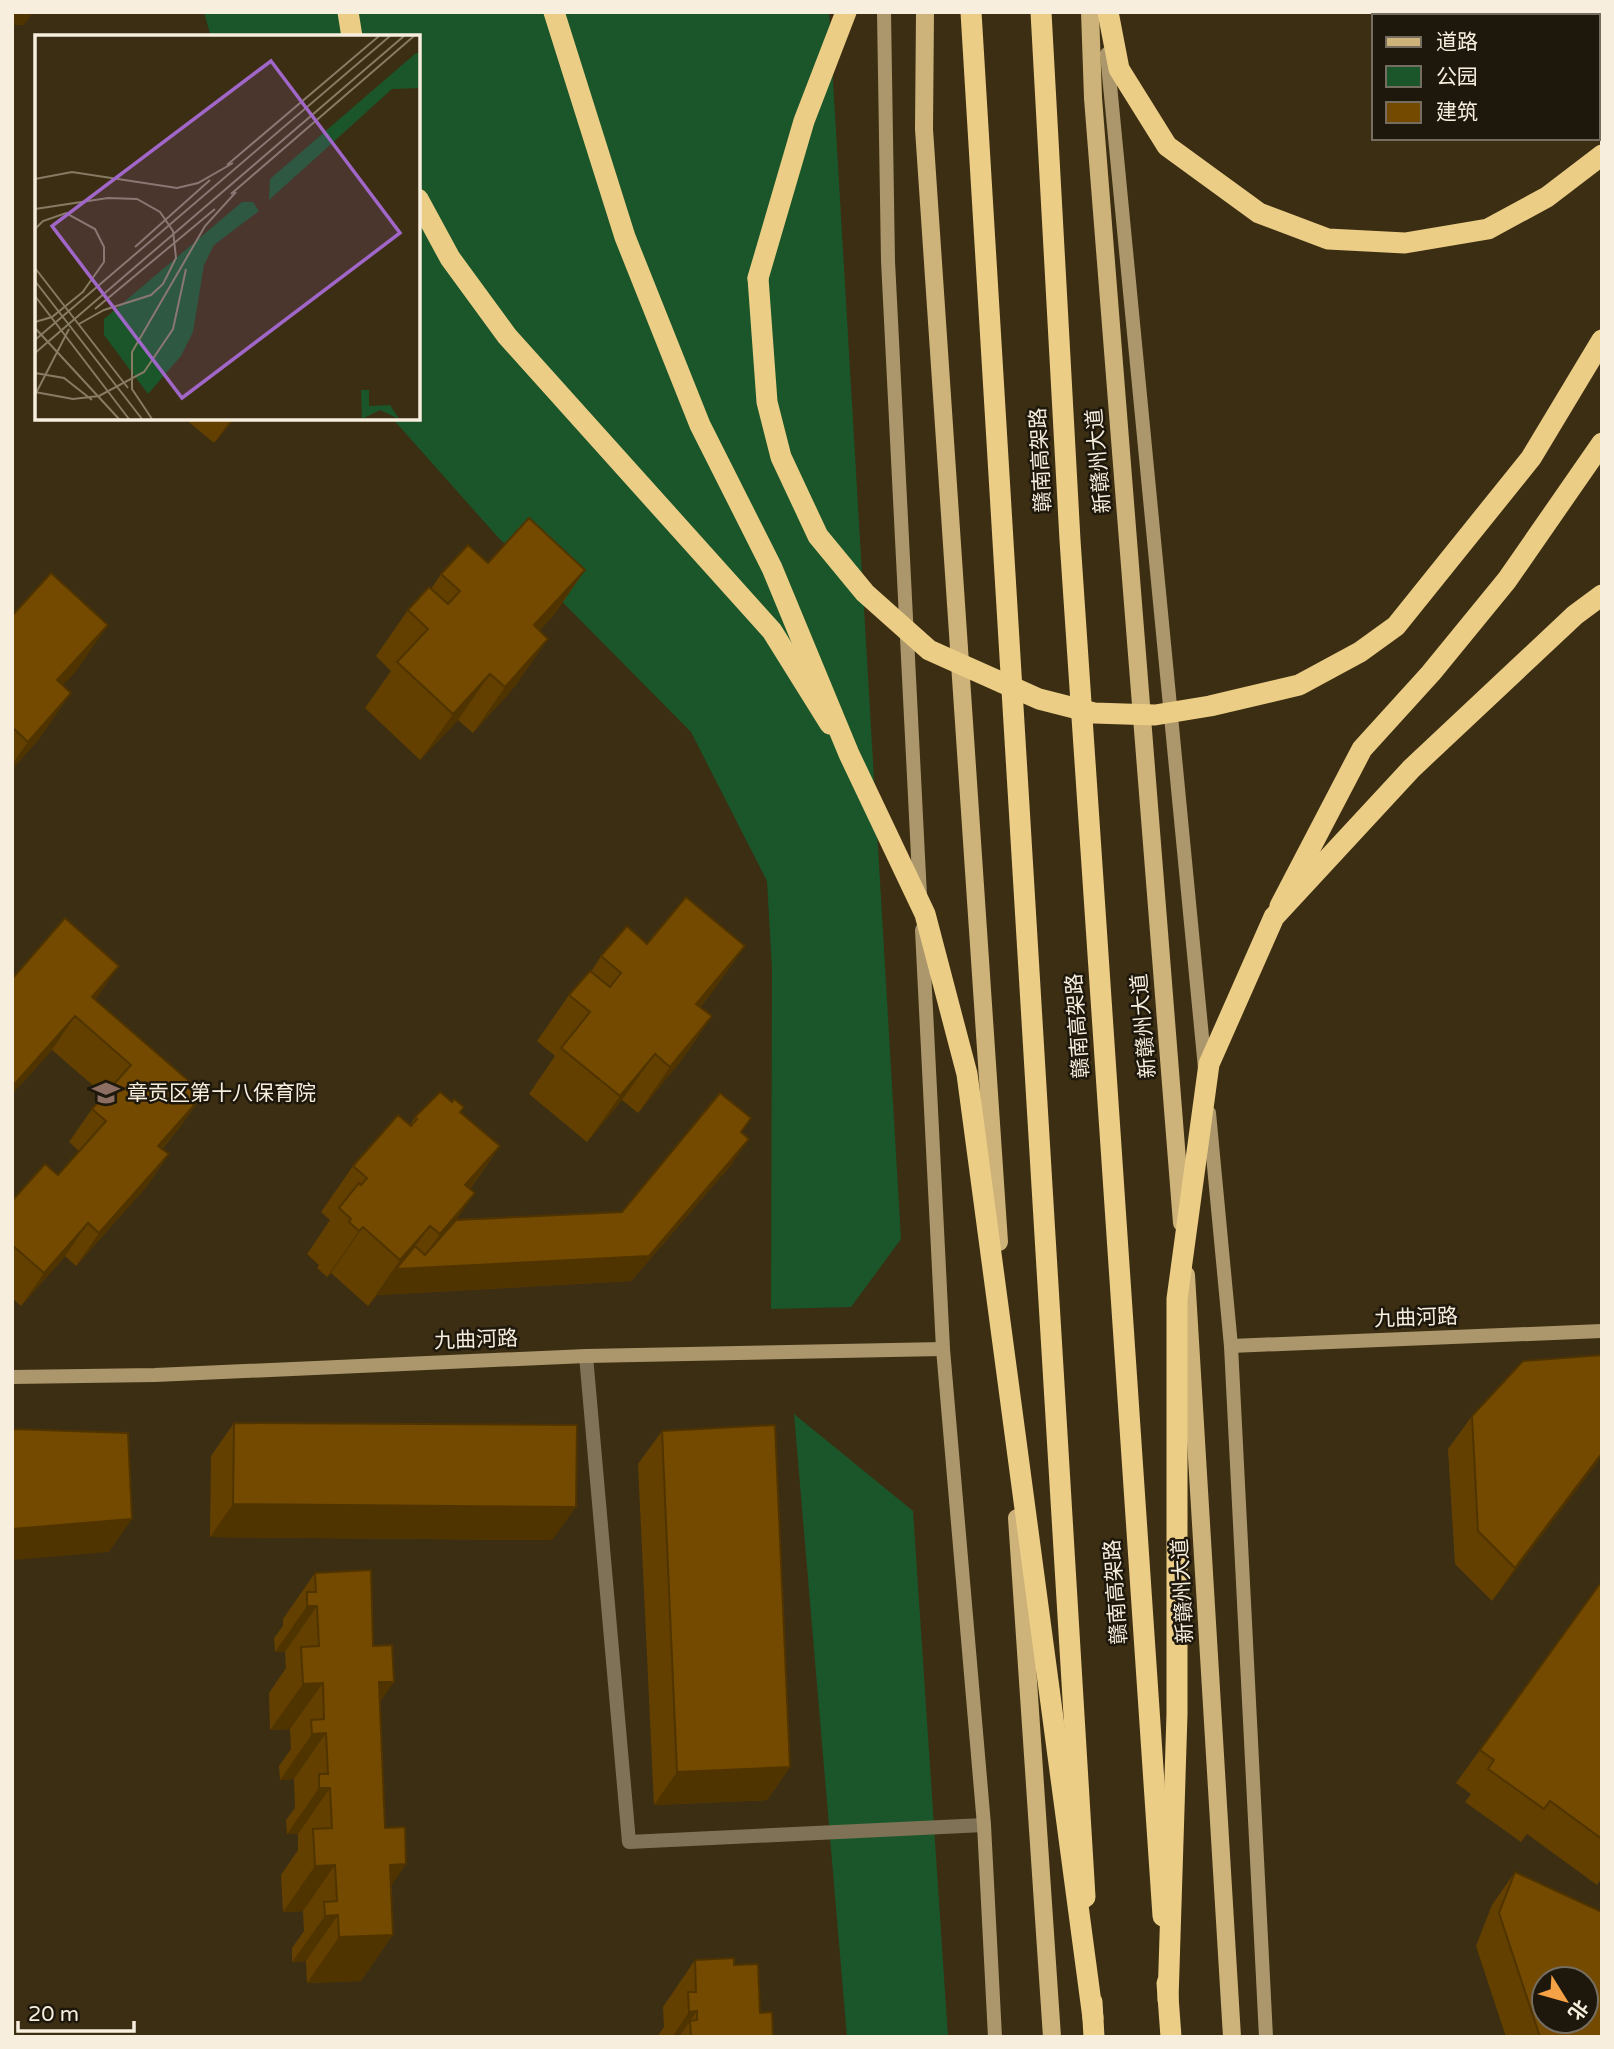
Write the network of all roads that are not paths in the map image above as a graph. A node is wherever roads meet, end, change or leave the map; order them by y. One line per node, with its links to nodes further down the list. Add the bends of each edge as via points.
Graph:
1 (348, 12): 10 (highway)
2 (554, 12): 16 (highway, bridge, via 625,237 700,425 772,568)
3 (846, 12): 13 (highway, bridge, via 804,121 758,278 767,402 781,457 818,536 865,593 929,650 987,678 1039,699 1094,712 1155,715 1299,685 1360,652 1396,626 1531,458)
4 (884, 12): 20 (street, via 888,261)
5 (925, 12): 27 (main road, via 924,129)
6 (971, 12): 25 (highway, 赣南高架路, bridge)
7 (1041, 12): 24 (highway, 赣南高架路, bridge, via 1070,540)
8 (1090, 12): 29 (main road, 新赣州大道, via 1094,112 1190,1322)
9 (1106, 12): 11 (highway, via 1119,69 1167,146 1259,213 1328,239 1405,243 1488,229 1547,197); 19 (street)
10 (352, 35)
11 (1602, 155)
12 (420, 203): 16 (highway, bridge, via 450,258 507,336 772,631)
13 (1602, 340)
14 (1602, 443): 17 (highway, bridge, via 1507,580 1362,749)
15 (1602, 595): 17 (highway, bridge, via 1574,615 1411,769)
16 (849, 754): 25 (highway, bridge, via 925,914 967,1074)
17 (1274, 917): 24 (highway, bridge, via 1209,1064 1177,1299 1177,1714)
18 (1602, 1331): 19 (street, 九曲河路)
19 (1231, 1346): 30 (street)
20 (943, 1349): 21 (street, 九曲河路); 23 (street)
21 (586, 1356): 22 (street, 九曲河路); 23 (lane, via 629,1842)
22 (12, 1377)
23 (984, 1825): 26 (street)
24 (1168, 2000): 28 (highway, 赣南高架路)
25 (1093, 2027)
26 (995, 2037)
27 (1052, 2037)
28 (1171, 2037)
29 (1232, 2037)
30 (1266, 2037)

